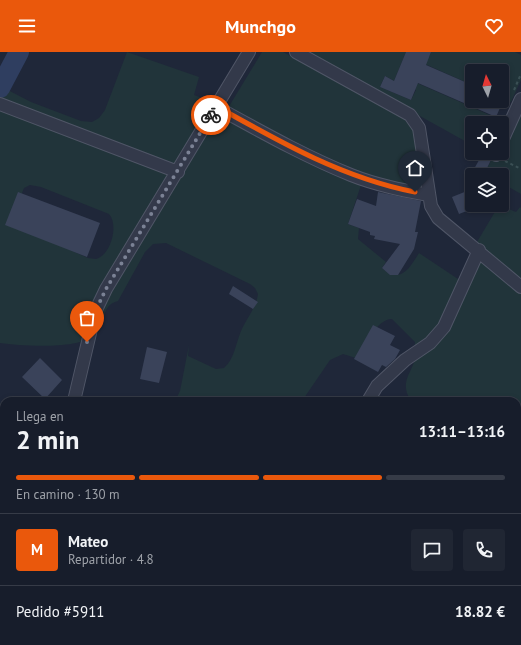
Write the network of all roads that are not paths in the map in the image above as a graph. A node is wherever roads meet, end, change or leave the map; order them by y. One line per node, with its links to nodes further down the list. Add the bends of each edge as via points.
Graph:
1 (250, 52): 5 (street)
2 (296, 52): 8 (street, via 415,120 419,128)
3 (521, 99): 6 (street)
4 (0, 104): 7 (street)
5 (216, 106): 7 (street); 8 (street, via 292,148 351,175 388,187)
6 (509, 126)
7 (178, 172): 11 (street, via 119,265 95,312)
8 (428, 194): 9 (street, via 438,218)
9 (479, 250): 10 (street); 12 (street, via 444,327 430,343 405,360 377,386)
10 (521, 287)
11 (75, 397)
12 (370, 397)

